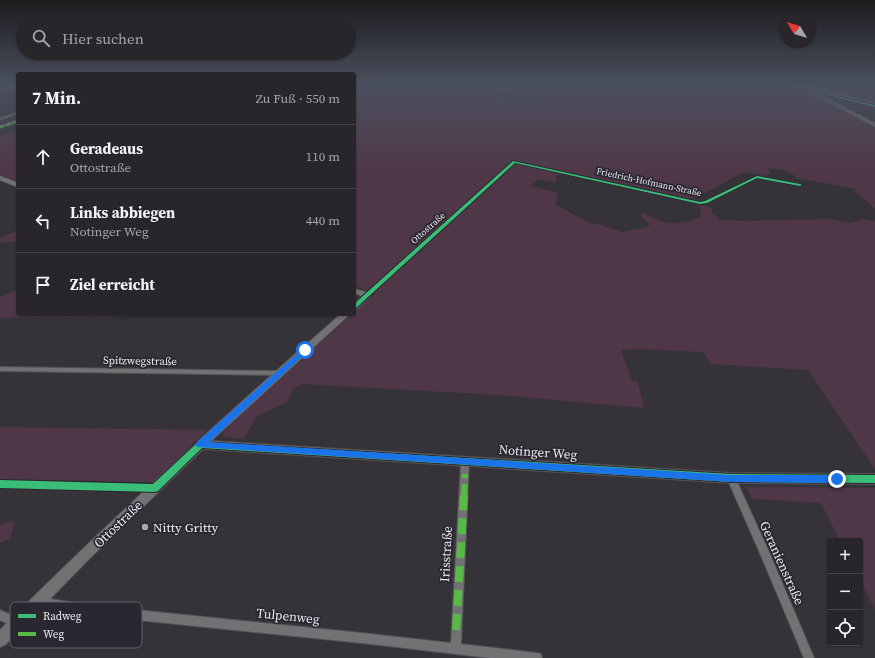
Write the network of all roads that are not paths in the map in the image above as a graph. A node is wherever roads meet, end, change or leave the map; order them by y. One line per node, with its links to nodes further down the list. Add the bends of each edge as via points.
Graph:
1 (13, 115): 4 (main road)
2 (855, 115): 7 (highway)
3 (865, 115): 5 (highway)
4 (0, 119)
5 (875, 120)
6 (16, 123): 8 (street)
7 (875, 125)
8 (0, 127)
9 (514, 162): 12 (street, Friedrich-Hofmann-Straße, via 700,203 757,177); 14 (street, Ottostraße)
10 (0, 179): 11 (street)
11 (16, 184)
12 (800, 185)
13 (356, 292): 14 (street)
14 (367, 295): 15 (street, Ottostraße)
15 (356, 305)
16 (344, 316): 18 (street, Ottostraße)
17 (0, 369): 18 (street, Spitzwegstraße)
18 (279, 373): 19 (street, Ottostraße)
19 (200, 445): 20 (street, Notinger Weg); 23 (street, Ottostraße)
20 (465, 462): 21 (street, Notinger Weg); 29 (street, Irisstraße)
21 (731, 478): 22 (street, Notinger Weg); 31 (street, Geranienstraße)
22 (875, 479)
23 (37, 602)
24 (0, 615): 26 (street)
25 (142, 616): 29 (street, Tulpenweg)
26 (10, 620)
27 (10, 629): 28 (street, Ottostraße)
28 (0, 640)
29 (456, 648): 30 (street, Tulpenweg)
30 (537, 658)
31 (809, 658)

